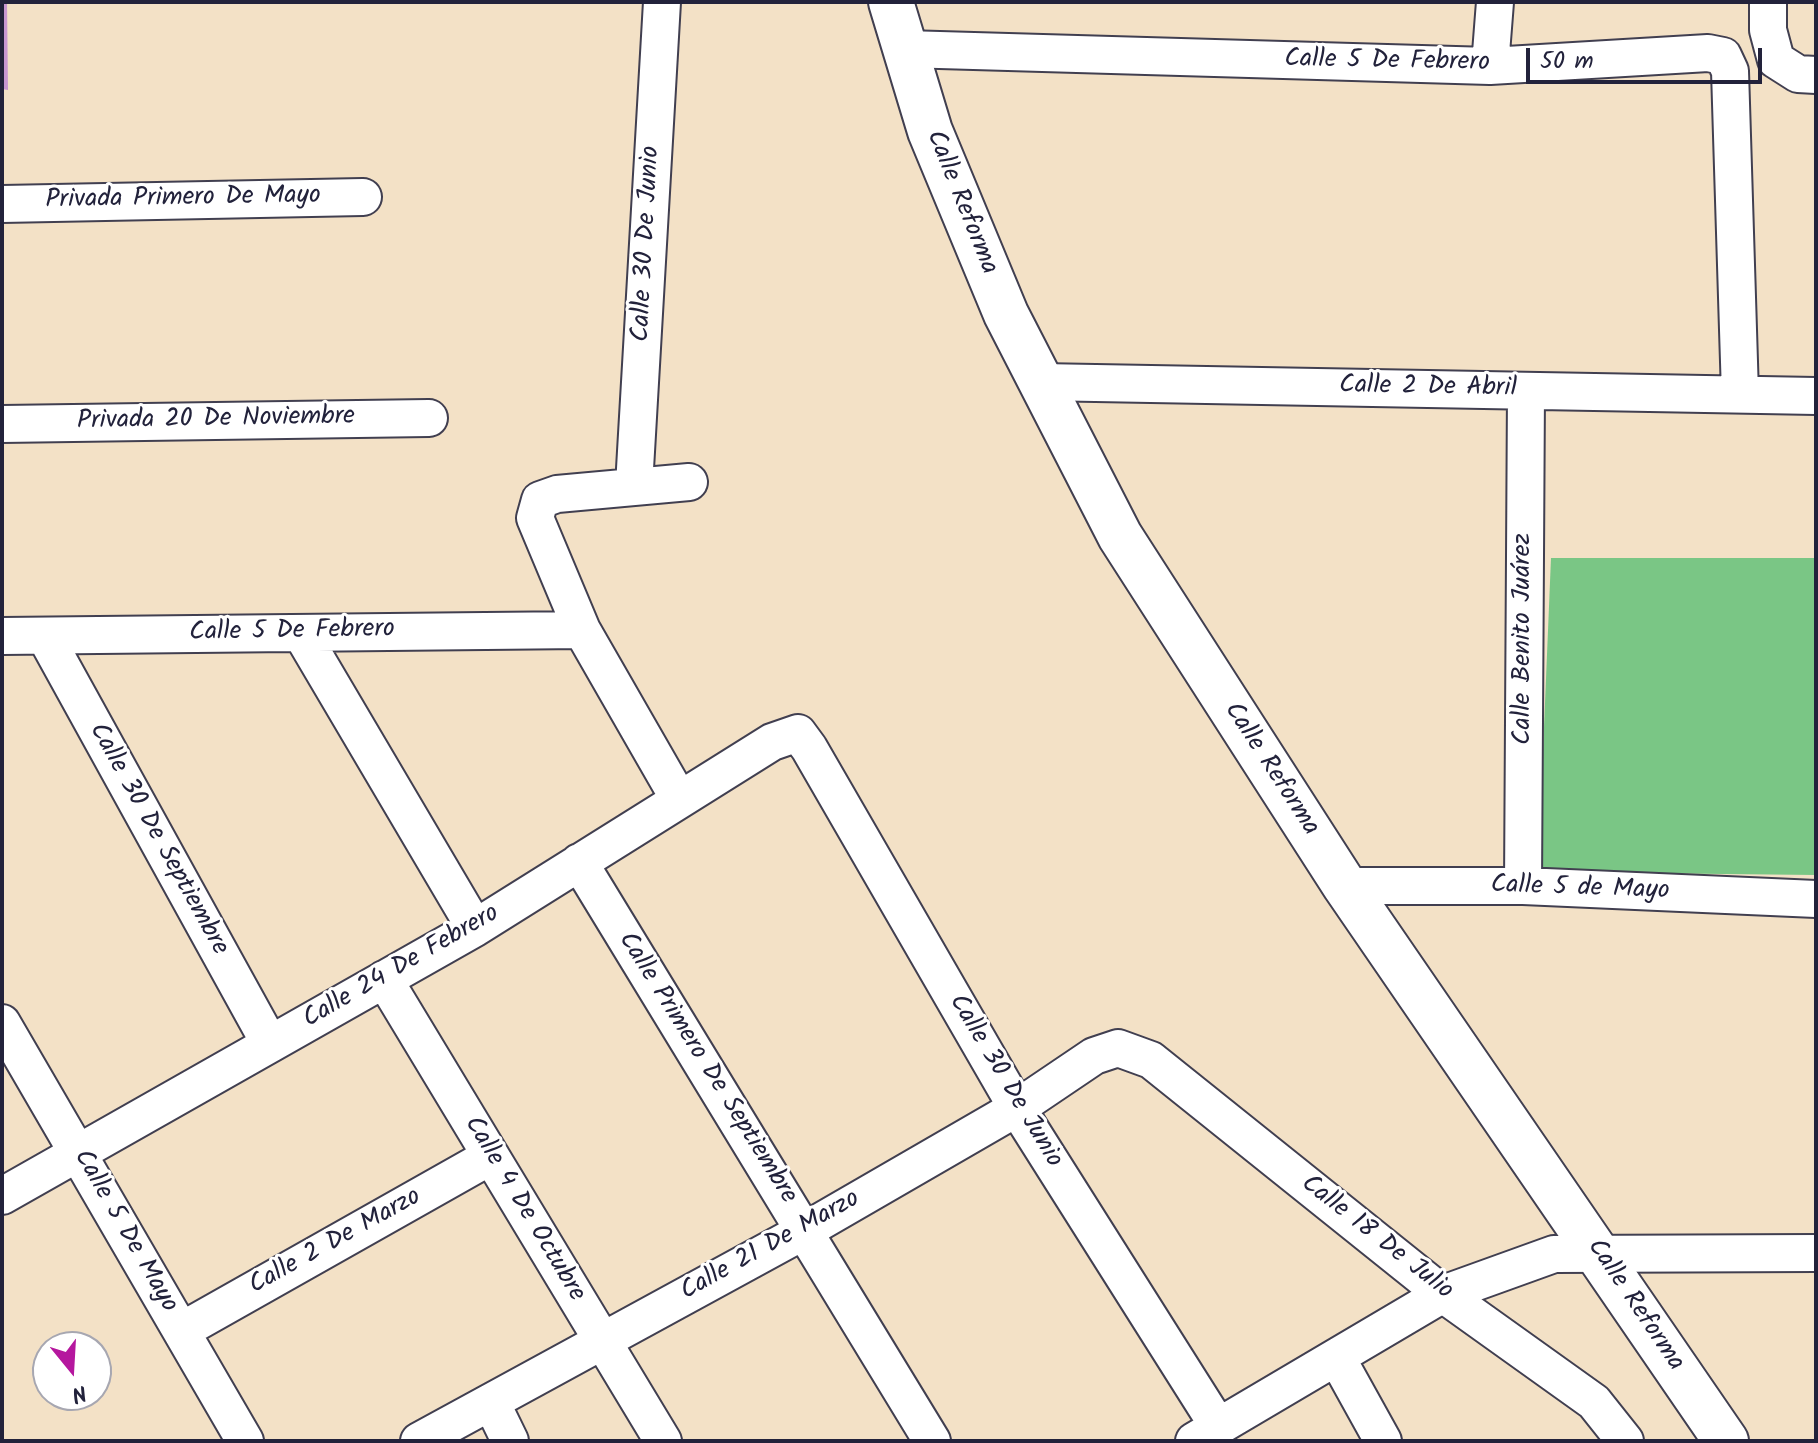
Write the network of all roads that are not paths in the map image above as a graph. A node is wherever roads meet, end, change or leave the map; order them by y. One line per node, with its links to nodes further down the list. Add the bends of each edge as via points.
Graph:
1 (662, 2): 17 (street, Calle 30 De Junio)
2 (891, 2): 5 (main road, Calle Reforma)
3 (1495, 2): 6 (street)
4 (1768, 2): 7 (street, via 1776,60 1798,74)
5 (905, 49): 6 (street, Calle 5 De Febrero); 10 (main road, Calle Reforma, via 930,131)
6 (1490, 66): 12 (street, Calle 5 De Febrero, via 1723,56 1730,71)
7 (1816, 75)
8 (363, 197): 9 (street, Privada Primero De Mayo)
9 (2, 204)
10 (1040, 382): 11 (street, Calle 2 De Abril); 25 (main road, Calle Reforma, via 1120,536)
11 (1526, 391): 12 (street, Calle 2 De Abril); 26 (street, Calle Benito Juárez)
12 (1740, 394): 13 (street, Calle 2 De Abril)
13 (1816, 396)
14 (429, 418): 15 (street, Privada 20 De Noviembre)
15 (2, 424)
16 (689, 482): 17 (street)
17 (634, 486): 18 (street, via 540,500 535,518)
18 (582, 630): 19 (street, Calle 5 De Febrero); 23 (street)
19 (301, 633): 21 (street, Calle 5 De Febrero); 28 (street)
20 (2, 636): 21 (street, Calle 5 De Febrero)
21 (45, 636): 31 (street, Calle 30 De Septiembre)
22 (798, 733): 23 (street, Calle 24 De Febrero, via 772,742); 33 (street, Calle 30 De Junio)
23 (679, 799): 24 (street, Calle 24 De Febrero)
24 (579, 862): 28 (street, Calle 24 De Febrero); 37 (street, Calle Primero De Septiembre)
25 (1345, 886): 26 (street, Calle 5 de Mayo); 39 (main road, Calle Reforma)
26 (1523, 886): 27 (street, Calle 5 de Mayo)
27 (1816, 899)
28 (475, 928): 29 (street, Calle 24 De Febrero)
29 (384, 979): 31 (street, Calle 24 De Febrero); 35 (street, Calle 4 De Octubre)
30 (2, 1023): 34 (street, Calle 5 De Mayo)
31 (270, 1044): 34 (street, Calle 24 De Febrero)
32 (1118, 1048): 33 (street, Calle 21 De Marzo, via 1094,1056); 40 (street, Calle 18 De Julio, via 1151,1060)
33 (1017, 1108): 37 (street, Calle 21 De Marzo); 45 (street, Calle 30 De Junio)
34 (78, 1153): 36 (street, Calle 24 De Febrero); 41 (street, Calle 5 De Mayo)
35 (491, 1156): 41 (street, Calle 2 De Marzo); 42 (street, Calle 4 De Octubre)
36 (2, 1196)
37 (806, 1230): 42 (street, Calle 21 De Marzo); 50 (street, Calle Primero De Septiembre)
38 (1816, 1253): 39 (street)
39 (1598, 1254): 40 (street, via 1554,1254); 53 (main road, Calle Reforma)
40 (1443, 1294): 43 (street); 52 (street, Calle 18 De Julio, via 1594,1402)
41 (181, 1331): 46 (street, Calle 5 De Mayo)
42 (601, 1340): 44 (street, Calle 21 De Marzo); 49 (street, Calle 4 De Octubre)
43 (1337, 1358): 45 (street); 51 (street)
44 (491, 1402): 47 (street, Calle 21 De Marzo); 48 (street)
45 (1206, 1434)
46 (231, 1439)
47 (419, 1441)
48 (510, 1441)
49 (663, 1441)
50 (932, 1441)
51 (1383, 1441)
52 (1625, 1441)
53 (1726, 1441)

